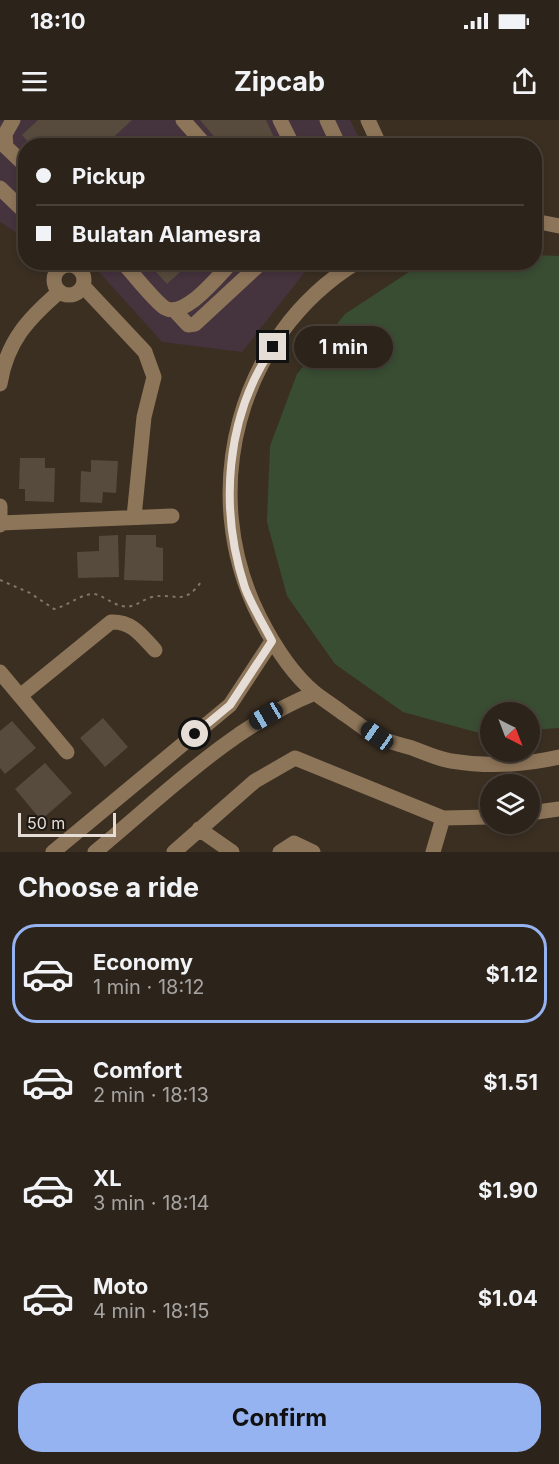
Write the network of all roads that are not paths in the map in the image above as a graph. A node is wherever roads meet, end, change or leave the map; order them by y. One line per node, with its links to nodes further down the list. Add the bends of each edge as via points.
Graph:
1 (13, 120): 10 (street, via 5,134)
2 (183, 120): 6 (street)
3 (280, 120): 7 (street)
4 (327, 120): 8 (street)
5 (368, 120): 9 (street)
6 (199, 138)
7 (289, 138)
8 (335, 138)
9 (376, 138)
10 (3, 150): 11 (street)
11 (18, 160)
12 (0, 188): 13 (street)
13 (18, 205)
14 (542, 223): 15 (street)
15 (559, 226)
16 (60, 270): 23 (street, via 55,283)
17 (78, 270): 22 (street, via 82,272)
18 (129, 270): 24 (street, via 164,308)
19 (223, 270): 24 (street, via 186,308)
20 (253, 270): 24 (street, via 195,324 188,325)
21 (345, 270): 30 (street, via 295,315 262,363 239,417 229,475 231,533 246,590)
22 (83, 286): 23 (street, via 73,295); 28 (street, via 129,333 150,362 154,377 144,417)
23 (59, 292): 25 (street, via 13,341)
24 (175, 310)
25 (0, 384)
26 (0, 506): 29 (street)
27 (172, 516): 28 (street)
28 (134, 517): 29 (street)
29 (0, 524)
30 (272, 641): 33 (street); 43 (street, via 230,705)
31 (154, 650): 34 (street, via 134,627 111,622)
32 (0, 672): 34 (street)
33 (315, 693): 36 (street, via 377,736 450,761 526,765); 42 (street, via 286,704 247,727)
34 (20, 696): 35 (street)
35 (67, 752)
36 (559, 757)
37 (559, 809): 38 (street)
38 (540, 812)
39 (480, 817): 40 (street)
40 (443, 818): 41 (street, via 295,758 255,781); 48 (street)
41 (199, 829): 44 (street); 45 (street)
42 (101, 850)
43 (53, 852)
44 (174, 852)
45 (232, 852)
46 (280, 852): 47 (street, via 294,843)
47 (313, 852)
48 (433, 852)

